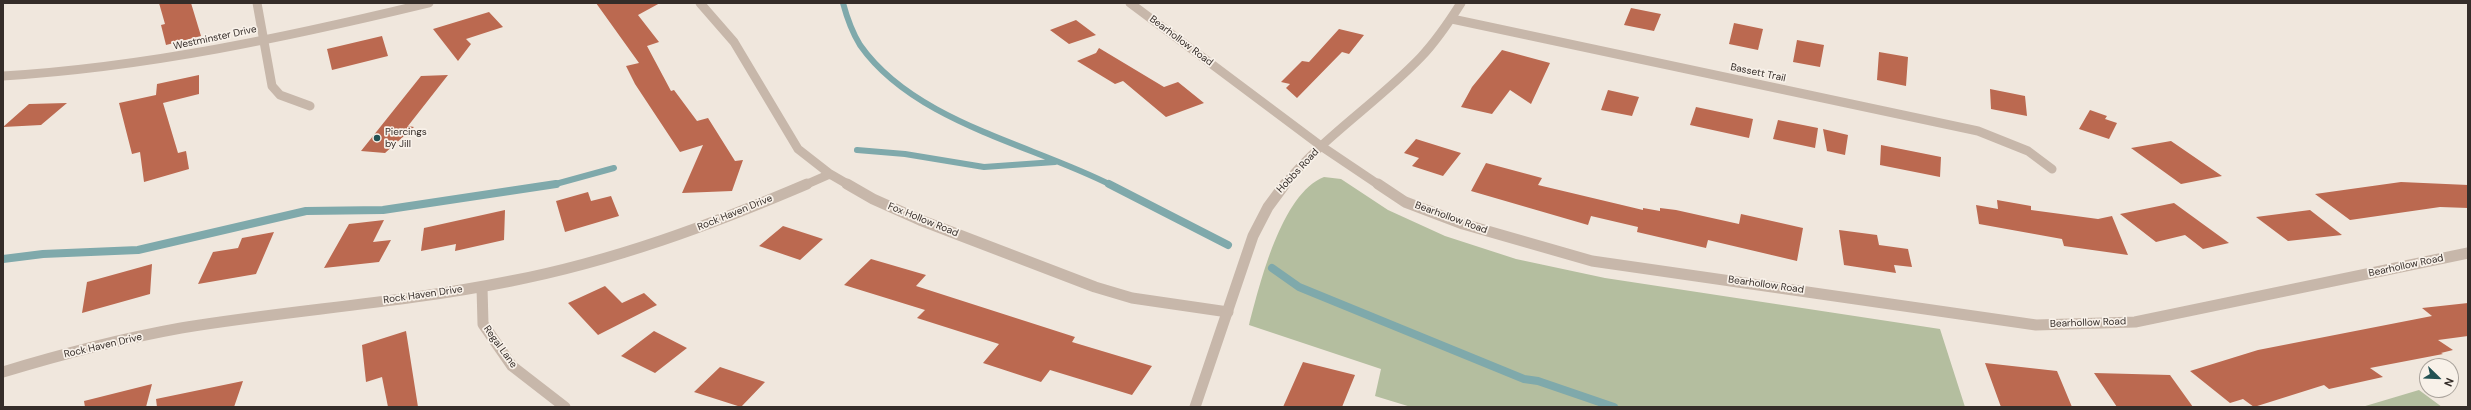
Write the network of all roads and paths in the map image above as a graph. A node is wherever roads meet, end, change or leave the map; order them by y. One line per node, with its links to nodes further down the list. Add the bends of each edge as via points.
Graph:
1 (257, 3): 7 (street)
2 (429, 3): 7 (street, Westminster Drive)
3 (700, 3): 12 (street, Fox Hollow Road, via 734,42 798,149)
4 (1130, 3): 10 (street, Bearhollow Road)
5 (1461, 3): 6 (street, Hobbs Road)
6 (1452, 19): 10 (street, Hobbs Road, via 1416,63); 11 (street, Bassett Trail, via 1978,131 2028,151)
7 (262, 40): 8 (street, Westminster Drive, via 129,65); 9 (street, via 272,86 280,95)
8 (3, 76)
9 (310, 106)
10 (1322, 146): 13 (street, Bearhollow Road, via 1405,202 1462,224 1592,260 2036,325 2135,322); 15 (street, Hobbs Road, via 1290,176 1265,212 1248,245)
11 (2052, 169)
12 (830, 174): 14 (street, Rock Haven Drive, via 688,232 625,253 553,273); 15 (street, Fox Hollow Road, via 873,199 920,220 1095,287 1132,298)
13 (2468, 253)
14 (482, 286): 16 (street, Rock Haven Drive, via 184,329 108,344); 17 (street, Regal Lane, via 482,324 512,366)
15 (1228, 312): 18 (street, Hobbs Road)
16 (3, 372)
17 (565, 407)
18 (1195, 407)

